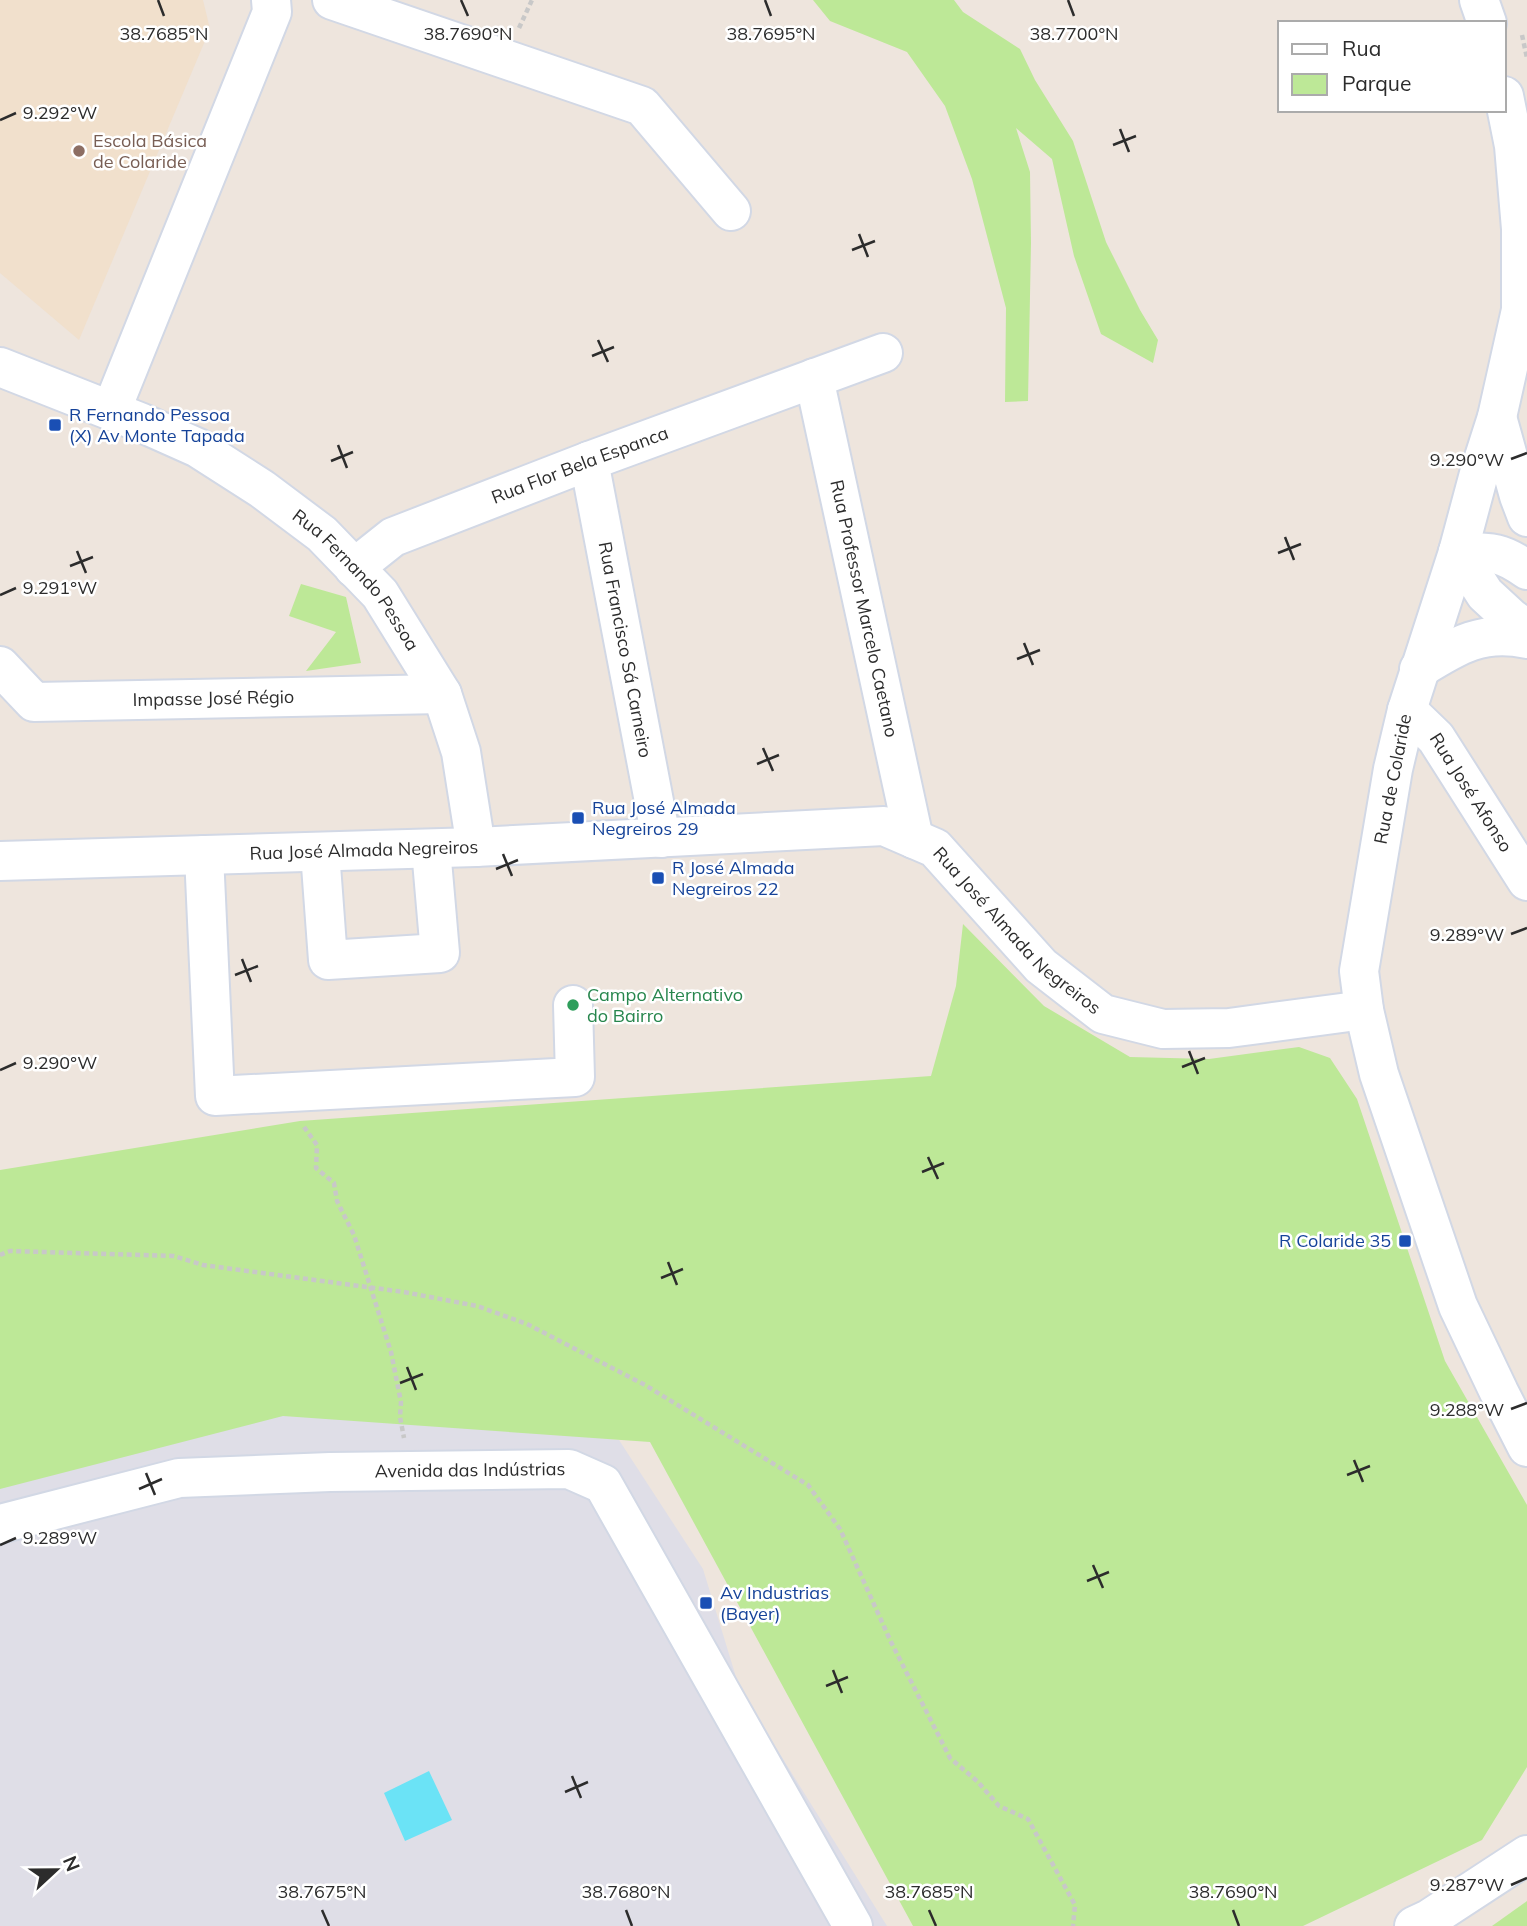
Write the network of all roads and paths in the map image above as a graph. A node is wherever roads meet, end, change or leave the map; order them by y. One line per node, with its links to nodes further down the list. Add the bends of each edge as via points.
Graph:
1 (271, 0): 10 (street, via 272,12)
2 (332, 0): 6 (street, via 642,106)
3 (1479, 0): 4 (street)
4 (1486, 21)
5 (1506, 106): 11 (street, Rua de Colaride, via 1521,229 1521,310)
6 (731, 211)
7 (883, 353): 9 (street, Rua Flor Bela Espanca)
8 (0, 367): 10 (street, Rua Fernando Pessoa)
9 (814, 378): 12 (street, Rua Flor Bela Espanca); 24 (street, Rua Professor Marcelo Caetano)
10 (111, 411): 15 (street, Rua Fernando Pessoa, via 198,448 241,475 322,534)
11 (1497, 417): 13 (street); 14 (street, Rua de Colaride)
12 (589, 461): 15 (street, Rua Flor Bela Espanca, via 393,537); 23 (street, Rua Francisco Sá Carneiro)
13 (1527, 517)
14 (1458, 552): 16 (street, via 1491,552); 17 (street, via 1485,594); 20 (street, Rua de Colaride)
15 (354, 568): 21 (street, Rua Fernando Pessoa, via 380,594)
16 (1527, 570)
17 (1527, 629)
18 (1527, 639): 20 (street, via 1489,636 1459,645)
19 (0, 666): 21 (street, Impasse José Régio, via 34,702)
20 (1419, 669): 22 (street, Rua de Colaride)
21 (442, 694): 25 (street, Rua Fernando Pessoa, via 461,752)
22 (1407, 710): 30 (street, Rua José Afonso, via 1436,738); 32 (street, Rua de Colaride, via 1392,769 1359,971)
23 (661, 838): 24 (street, Rua José Almada Negreiros, via 884,826); 25 (street, Rua José Almada Negreiros)
24 (914, 839): 32 (street, Rua José Almada Negreiros, via 935,848 1041,966 1103,1014 1163,1029 1228,1028)
25 (476, 847): 26 (street, Rua José Almada Negreiros)
26 (432, 849): 27 (street, Rua José Almada Negreiros); 27 (street, via 440,953 328,960)
27 (320, 852): 28 (street, Rua José Almada Negreiros)
28 (204, 855): 29 (street, Rua José Almada Negreiros); 31 (street, via 215,1096 575,1077)
29 (0, 861)
30 (1527, 881)
31 (573, 1005)
32 (1364, 1010): 34 (street, Rua de Colaride, via 1379,1074 1458,1306)
33 (300, 1121): 35 (path, via 317,1145 316,1168 334,1183 337,1201 354,1235 391,1352 405,1441)
34 (1527, 1447)
35 (423, 1470): 36 (street, Avenida das Indústrias, via 179,1478); 38 (street, Avenida das Indústrias, via 569,1469 603,1484)
36 (0, 1524)
37 (1527, 1855): 39 (street)
38 (853, 1926)
39 (1414, 1926)

